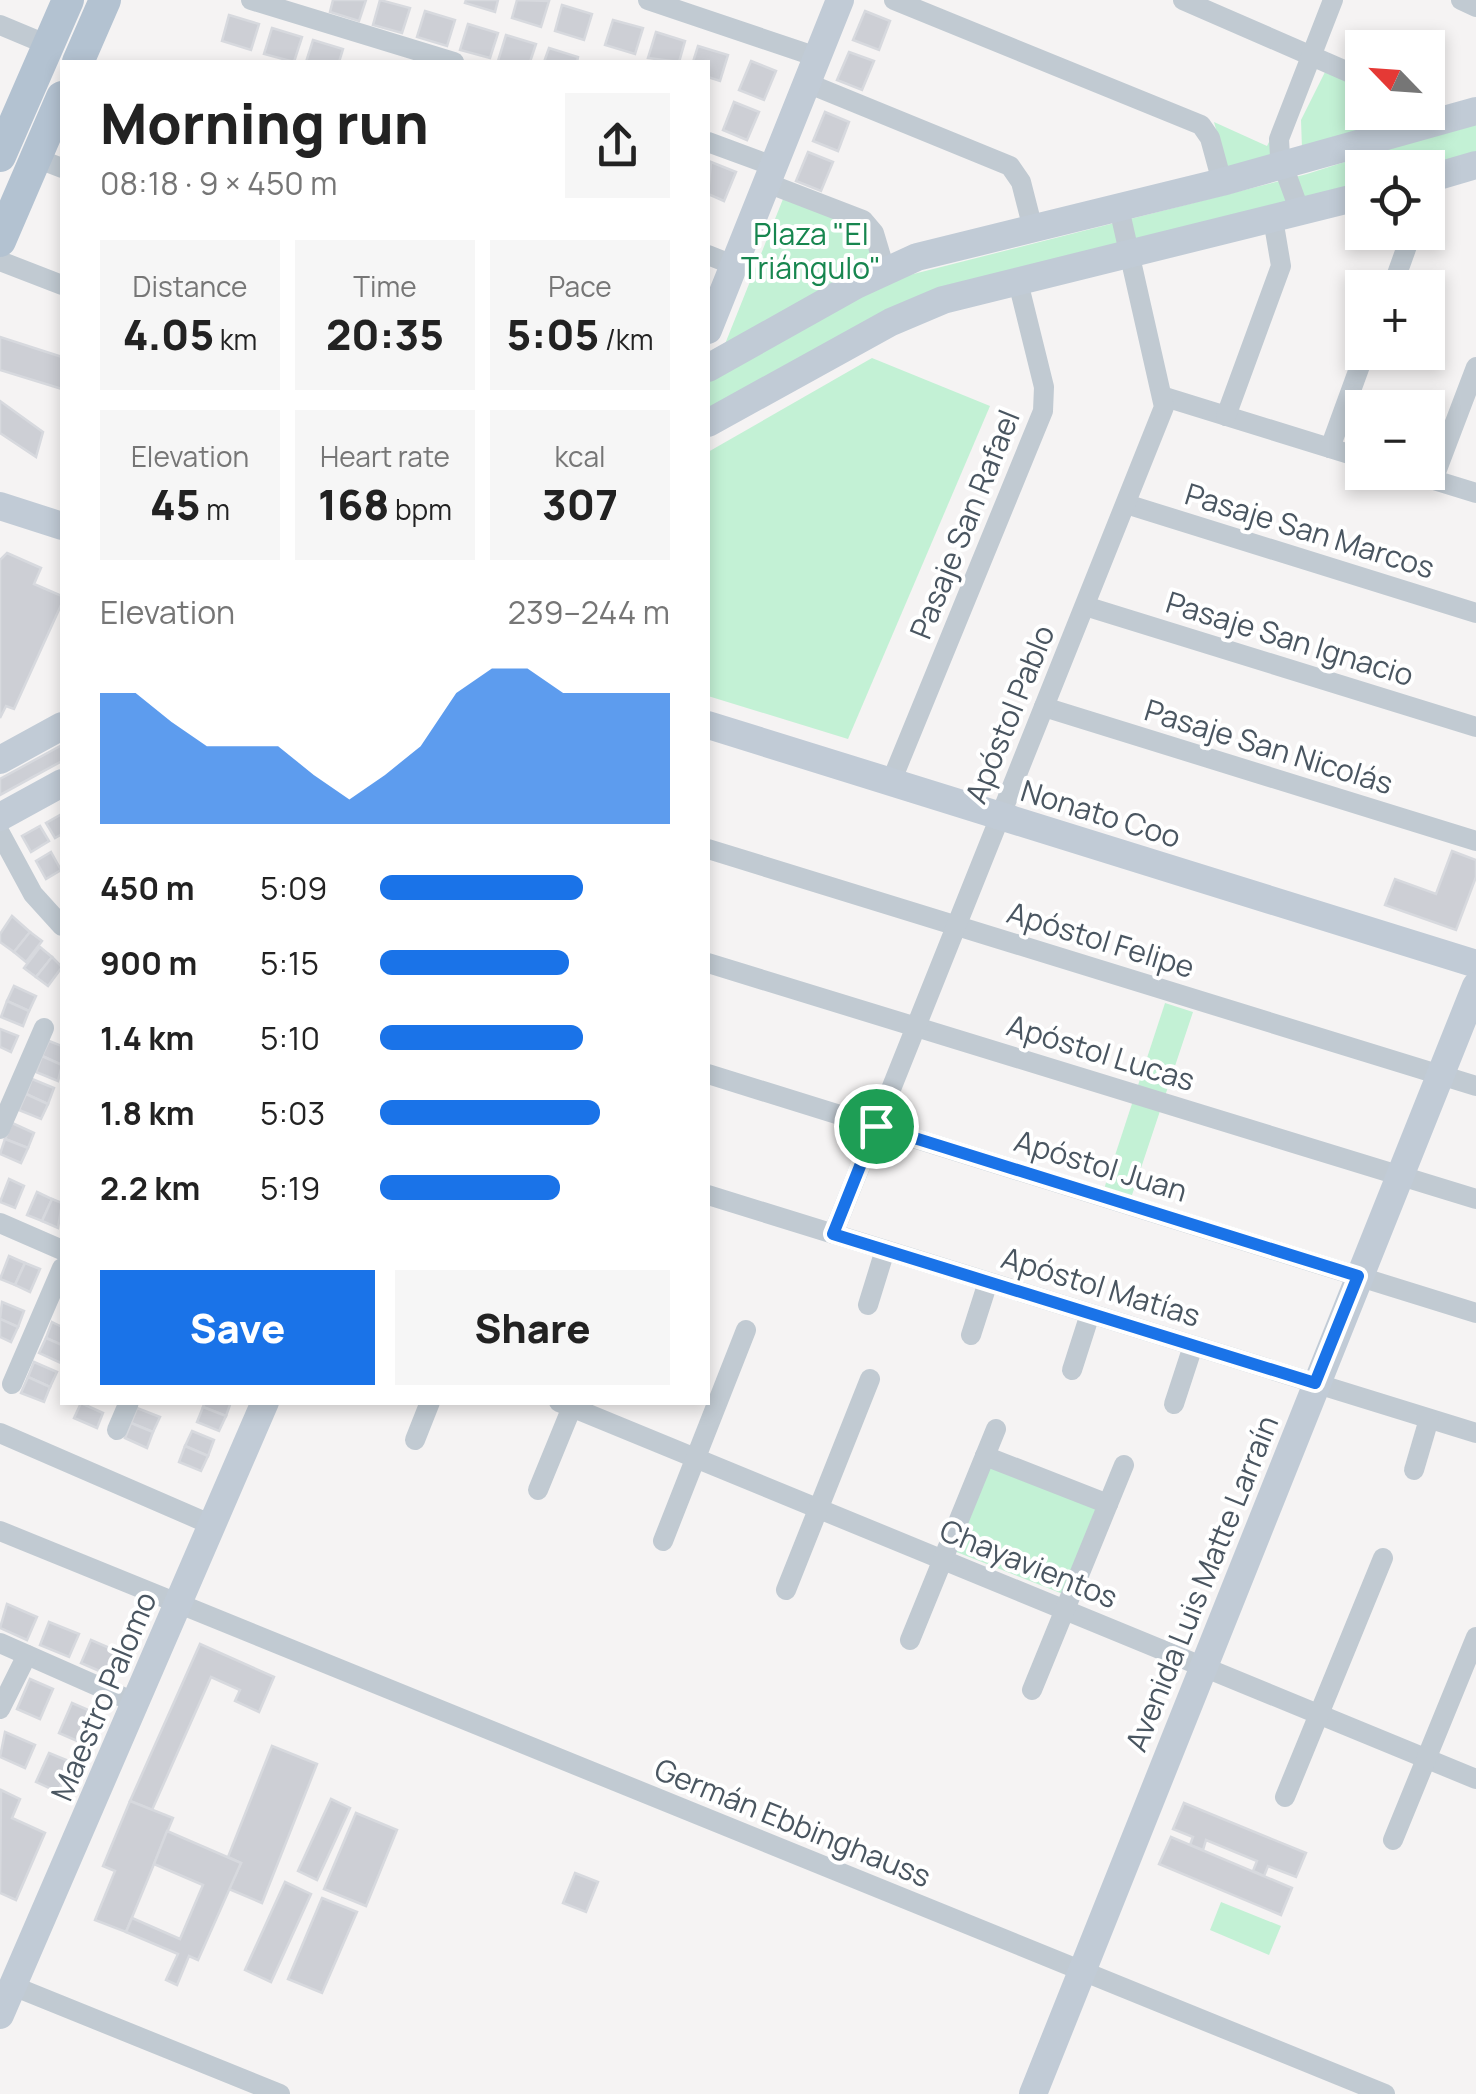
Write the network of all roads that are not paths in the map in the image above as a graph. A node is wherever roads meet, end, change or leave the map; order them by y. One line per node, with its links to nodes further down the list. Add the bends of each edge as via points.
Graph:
1 (68, 0): 13 (main road)
2 (105, 0): 15 (main road)
3 (250, 0): 16 (street)
4 (648, 0): 11 (street)
5 (840, 0): 18 (street)
6 (894, 0): 30 (street, via 1201,125)
7 (1183, 0): 14 (street)
8 (1333, 0): 14 (street)
9 (1461, 0): 10 (street)
10 (1476, 7)
11 (709, 9): 18 (street)
12 (0, 25): 13 (street)
13 (48, 46): 24 (main road)
14 (1312, 52): 17 (street); 27 (street, via 1281,129)
15 (84, 60)
16 (447, 60)
17 (1345, 69)
18 (812, 70): 29 (street); 34 (street, via 1010,166)
19 (60, 107): 25 (main road)
20 (1476, 112): 21 (street)
21 (1445, 117)
22 (1375, 130): 27 (street)
23 (710, 143): 29 (street)
24 (2, 148)
25 (49, 163): 35 (main road)
26 (1476, 165): 28 (street)
27 (1284, 166): 30 (street); 33 (street)
28 (1445, 174)
29 (770, 175): 37 (street); 39 (street, via 863,220 874,232)
30 (1222, 182): 32 (street)
31 (1345, 200): 33 (street)
32 (1119, 208): 34 (street); 36 (street)
33 (1286, 215): 36 (street); 47 (street, via 1281,266)
34 (1033, 228): 39 (street)
35 (0, 241)
36 (1130, 254): 40 (street); 46 (street)
37 (720, 260): 42 (street)
38 (0, 261): 41 (street)
39 (885, 270): 43 (street)
40 (1018, 282): 48 (street, via 918,309); 64 (street, Pasaje San Rafael, via 1044,387 1043,410)
41 (60, 284)
42 (710, 318)
43 (710, 367)
44 (1476, 367): 50 (street)
45 (1358, 370): 49 (street)
46 (1165, 398): 47 (street); 54 (street, Apóstol Pablo)
47 (1226, 416): 49 (street)
48 (710, 423)
49 (1330, 448): 51 (street)
50 (1445, 450)
51 (1345, 453)
52 (1445, 483): 53 (street)
53 (1476, 493)
54 (1126, 504): 57 (street, Apóstol Pablo); 58 (street, Pasaje San Marcos)
55 (0, 506): 56 (street)
56 (60, 525)
57 (1085, 606): 59 (street, Apóstol Pablo); 62 (street, Pasaje San Ignacio)
58 (1476, 613)
59 (1044, 707): 66 (street, Apóstol Pablo); 69 (street, Pasaje San Nicolás)
60 (60, 727): 63 (street)
61 (710, 727): 64 (street, Nonato Coo)
62 (1476, 727)
63 (0, 760)
64 (891, 782): 66 (street, Nonato Coo)
65 (60, 784): 67 (street)
66 (1001, 816): 72 (street, Apóstol Pablo); 74 (street, Nonato Coo)
67 (0, 817)
68 (0, 834): 71 (street, via 33,894)
69 (1476, 841)
70 (710, 850): 72 (street, Apóstol Felipe)
71 (60, 924)
72 (956, 926): 76 (street, Apóstol Pablo); 79 (street, Apóstol Felipe)
73 (710, 963): 76 (street, Apóstol Lucas)
74 (1476, 964)
75 (1476, 986): 79 (street, Avenida Luis Matte Larraín)
76 (916, 1027): 81 (street, Apóstol Pablo); 83 (street, Apóstol Lucas)
77 (44, 1028): 82 (street)
78 (710, 1075): 81 (street, Apóstol Juan)
79 (1440, 1076): 80 (street, Apóstol Felipe); 83 (street, Avenida Luis Matte Larraín)
80 (1476, 1086)
81 (876, 1126): 87 (street, Apóstol Pablo); 91 (street, Apóstol Juan)
82 (0, 1129)
83 (1399, 1176): 85 (street, Apóstol Lucas); 91 (street, Avenida Luis Matte Larraín)
84 (710, 1196): 87 (street, Apóstol Matías)
85 (1476, 1200)
86 (0, 1223): 88 (street)
87 (833, 1234): 89 (street, Apóstol Matías)
88 (60, 1249)
89 (885, 1250): 92 (street, Apóstol Matías); 93 (street)
90 (60, 1273): 102 (street)
91 (1358, 1276): 94 (street, Apóstol Juan); 101 (street, Avenida Luis Matte Larraín)
92 (988, 1282): 95 (street, Apóstol Matías); 97 (street)
93 (868, 1305)
94 (1476, 1313)
95 (1090, 1314): 98 (street, Apóstol Matías); 99 (street)
96 (746, 1330): 116 (street)
97 (971, 1335)
98 (1193, 1346): 101 (street, Apóstol Matías); 103 (street)
99 (1072, 1370)
100 (870, 1379): 121 (street)
101 (1315, 1383): 109 (street, Apóstol Matías); 134 (street, Avenida Luis Matte Larraín)
102 (12, 1384)
103 (1174, 1404)
104 (127, 1405): 111 (street)
105 (264, 1405): 122 (street, Maestro Palomo)
106 (429, 1405): 114 (street)
107 (568, 1405): 119 (street)
108 (570, 1405): 116 (street, Chayavientos)
109 (1429, 1419): 113 (street, Apóstol Matías); 118 (street)
110 (996, 1429): 115 (street)
111 (117, 1430)
112 (0, 1433): 122 (street)
113 (1476, 1433)
114 (415, 1440)
115 (985, 1456): 120 (street); 126 (street)
116 (696, 1458): 121 (street, Chayavientos); 124 (street)
117 (1124, 1465): 120 (street)
118 (1414, 1470)
119 (538, 1490)
120 (1108, 1504): 129 (street)
121 (818, 1509): 126 (street, Chayavientos); 127 (street)
122 (212, 1525): 128 (street, Maestro Palomo)
123 (0, 1531): 128 (street, Germán Ebbinghauss)
124 (663, 1541)
125 (1383, 1558): 138 (street)
126 (942, 1560): 129 (street, Chayavientos); 131 (street)
127 (786, 1590)
128 (178, 1606): 136 (street, Maestro Palomo); 143 (street, Germán Ebbinghauss)
129 (1065, 1610): 134 (street, Chayavientos); 135 (street)
130 (1476, 1637): 139 (street)
131 (910, 1640)
132 (0, 1643): 133 (street)
133 (27, 1654): 136 (street); 137 (street)
134 (1204, 1668): 138 (street, Chayavientos); 143 (street, Avenida Luis Matte Larraín)
135 (1032, 1690)
136 (136, 1703): 144 (street, Maestro Palomo)
137 (0, 1710)
138 (1319, 1714): 139 (street, Chayavientos); 141 (street)
139 (1426, 1758): 140 (street, Chayavientos); 142 (street)
140 (1476, 1779)
141 (1285, 1797)
142 (1393, 1840)
143 (1082, 1972): 147 (street, Avenida Luis Matte Larraín); 148 (street, Germán Ebbinghauss)
144 (13, 1986): 145 (street, Maestro Palomo); 146 (street)
145 (0, 2016)
146 (280, 2094)
147 (1032, 2094)
148 (1385, 2094)

